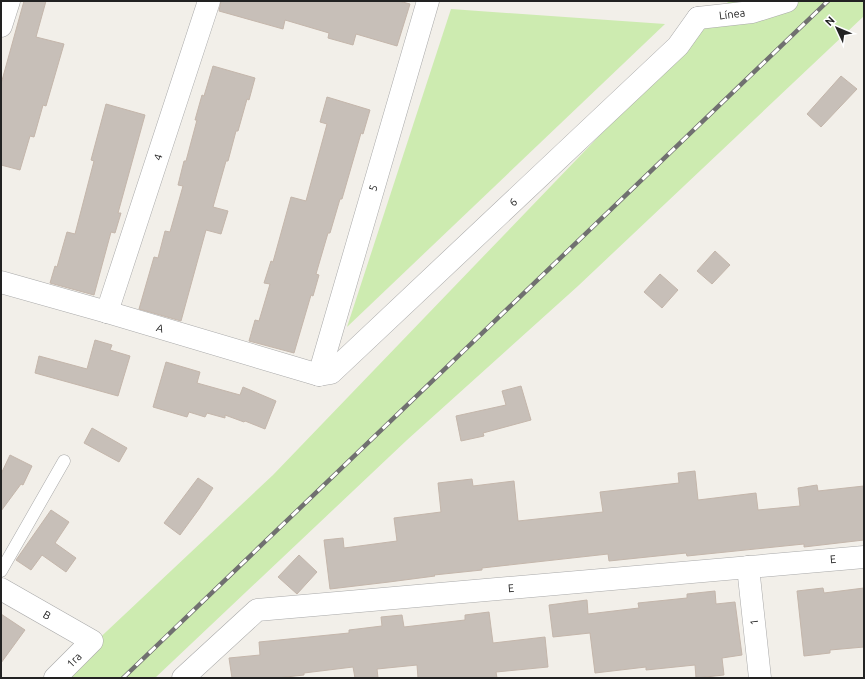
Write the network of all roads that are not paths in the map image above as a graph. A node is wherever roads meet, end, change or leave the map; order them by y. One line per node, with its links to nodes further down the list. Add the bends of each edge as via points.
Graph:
1 (9, 1): 6 (street)
2 (209, 1): 8 (street, 4)
3 (428, 1): 9 (street, 5)
4 (787, 1): 5 (street, Línea, via 752,12)
5 (697, 9): 9 (street, 6, via 678,46 331,373)
6 (1, 26)
7 (1, 282): 8 (street, A)
8 (107, 312): 9 (street, A)
9 (318, 375)
10 (64, 461): 13 (lane)
11 (864, 556): 12 (street, E)
12 (748, 567): 17 (street, E, via 257,610); 18 (street, 1)
13 (1, 571)
14 (1, 589): 15 (street, B)
15 (92, 641): 16 (street, 1ra)
16 (55, 678)
17 (183, 678)
18 (760, 678)

